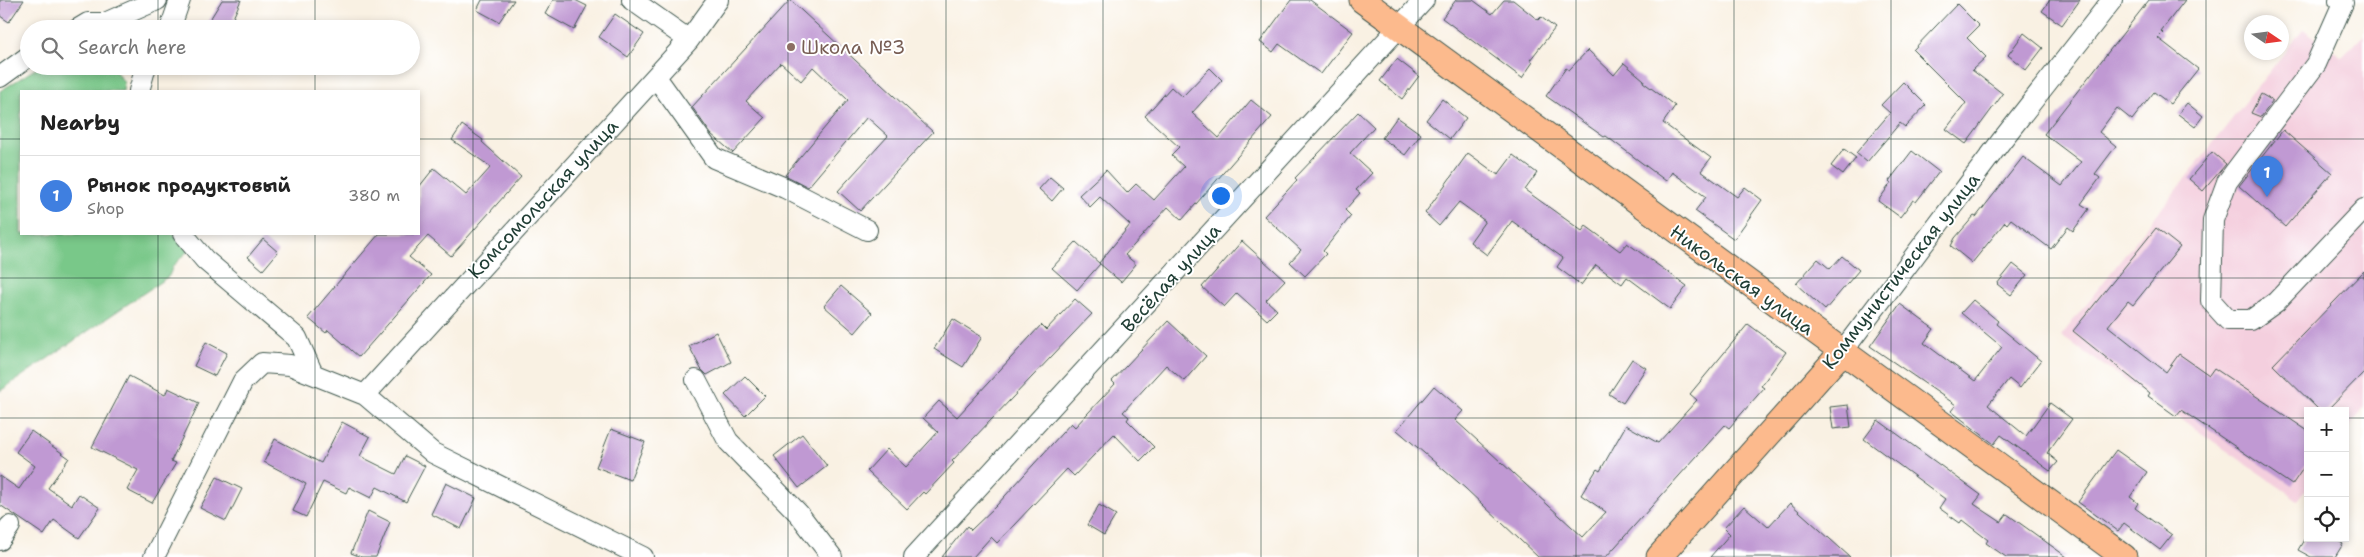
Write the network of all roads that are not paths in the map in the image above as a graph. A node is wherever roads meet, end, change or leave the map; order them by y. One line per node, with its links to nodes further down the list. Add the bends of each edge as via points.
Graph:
1 (157, 0): 9 (street)
2 (180, 0): 10 (street)
3 (632, 0): 12 (street)
4 (718, 0): 12 (street, Комсомольская улица)
5 (1362, 0): 11 (main road, Никольская улица)
6 (1424, 0): 11 (street, Весёлая улица)
7 (2112, 0): 21 (street, Коммунистическая улица)
8 (2343, 1): 18 (street, via 2316,64 2227,182 2213,220 2210,301 2228,320 2251,320 2276,302)
9 (119, 20)
10 (173, 20)
11 (1398, 28): 21 (main road, Никольская улица); 29 (street, Весёлая улица)
12 (689, 40): 16 (street, Комсомольская улица)
13 (20, 63): 15 (street)
14 (142, 75): 17 (street)
15 (0, 77)
16 (656, 77): 19 (street, via 714,158 785,188); 24 (street, Комсомольская улица)
17 (139, 90)
18 (2364, 209)
19 (867, 230)
20 (184, 235): 22 (street, via 205,260 297,338)
21 (1842, 352): 26 (main road, Коммунистическая улица); 30 (main road, Никольская улица)
22 (313, 374): 24 (street); 27 (street, via 290,365 262,363 243,381)
23 (696, 380): 28 (street, via 728,442 798,514)
24 (365, 395): 25 (street, via 433,453)
25 (630, 554)
26 (1661, 556)
27 (154, 557)
28 (832, 557)
29 (914, 557)
30 (2124, 557)

